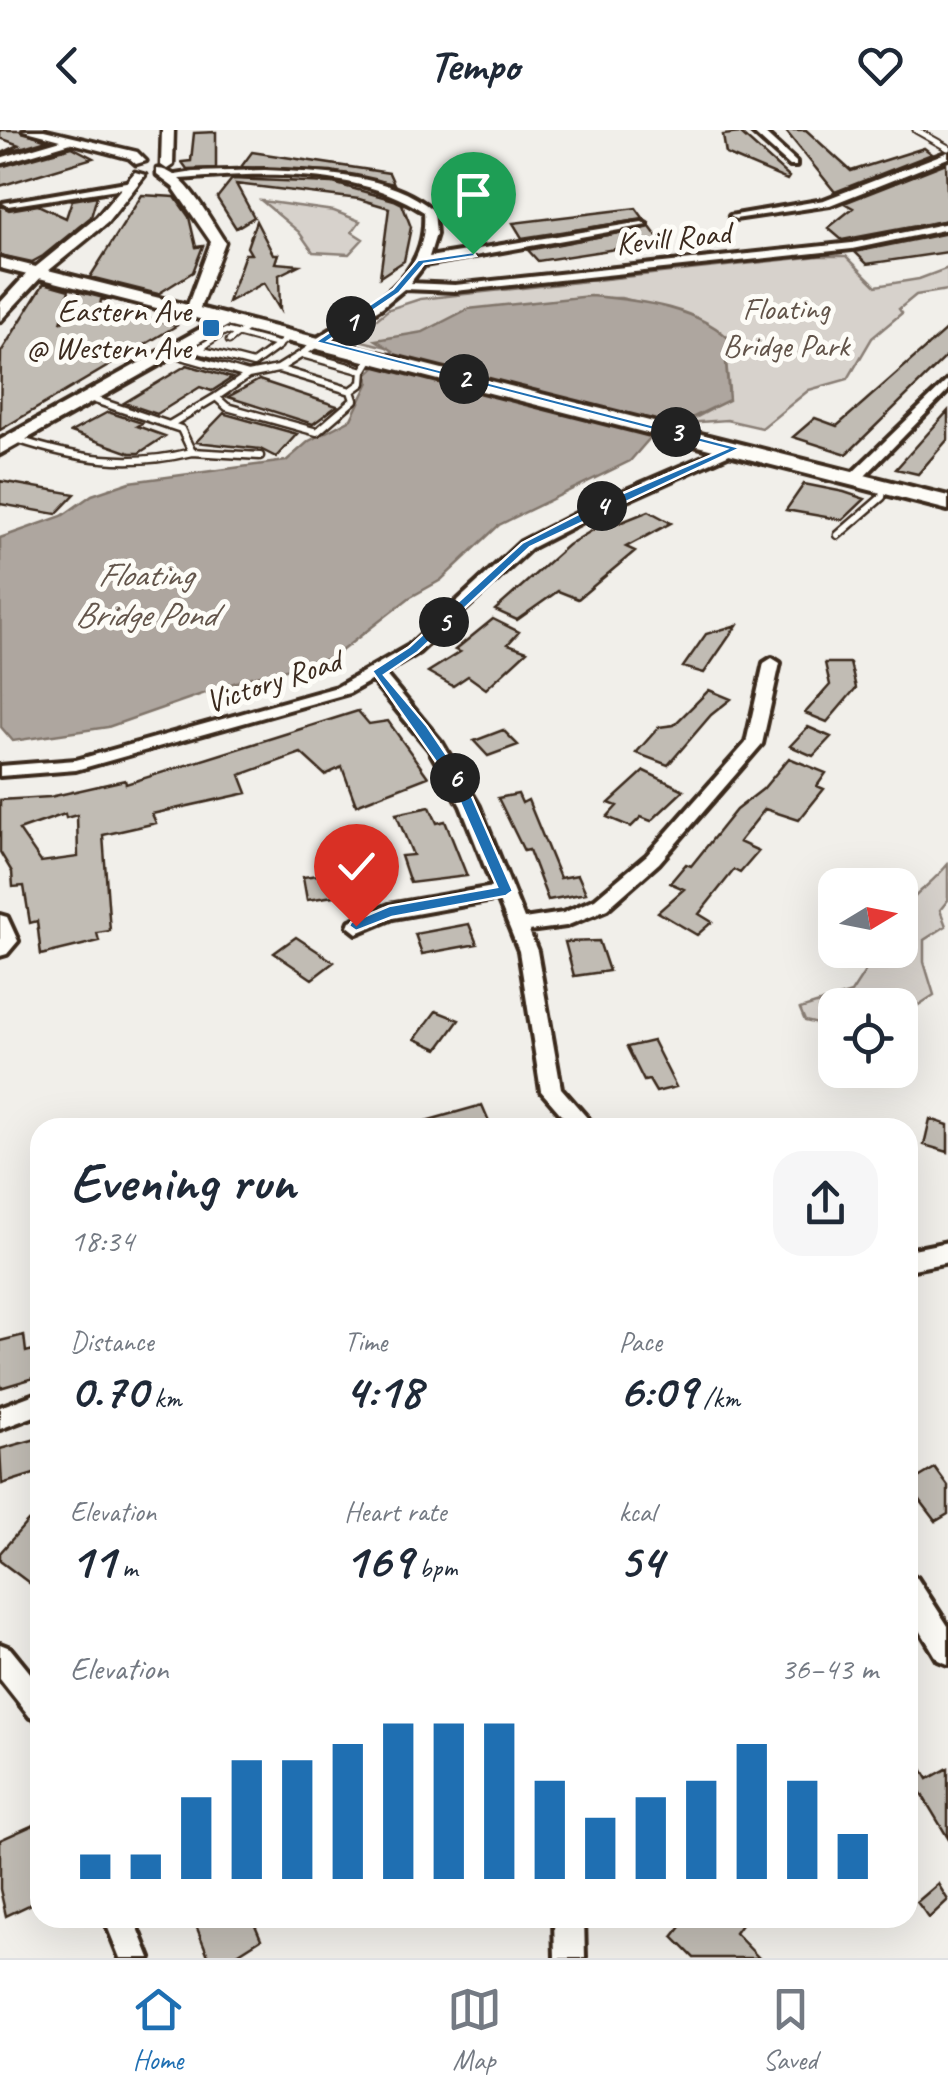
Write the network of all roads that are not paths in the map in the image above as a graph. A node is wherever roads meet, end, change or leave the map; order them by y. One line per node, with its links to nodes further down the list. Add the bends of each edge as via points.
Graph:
1 (28, 130): 5 (street)
2 (754, 130): 8 (street)
3 (916, 130): 6 (lane)
4 (167, 133): 9 (street); 10 (street)
5 (68, 141): 7 (street); 9 (street)
6 (948, 151): 12 (street, via 826,203)
7 (0, 162)
8 (793, 164)
9 (140, 165): 10 (street); 11 (street); 17 (street, via 102,220)
10 (165, 171): 15 (street, via 247,170 401,192 429,211); 20 (street, via 218,242)
11 (8, 203)
12 (735, 216)
13 (642, 225): 15 (street)
14 (948, 226): 18 (street, Kevill Road, via 797,252 455,288)
15 (421, 262): 18 (street)
16 (0, 263): 17 (main road)
17 (38, 273): 19 (main road); 20 (main road)
18 (402, 286): 25 (street)
19 (8, 295): 21 (main road)
20 (193, 310): 22 (main road)
21 (0, 316)
22 (245, 329): 23 (lane); 24 (main road); 27 (lane); 28 (main road)
23 (229, 340)
24 (286, 340): 25 (main road); 32 (lane, via 253,364)
25 (320, 342): 31 (lane); 33 (main road)
26 (220, 346): 29 (lane)
27 (252, 346)
28 (182, 349): 29 (lane); 35 (lane); 39 (main road)
29 (211, 353): 32 (lane)
30 (244, 353): 32 (lane)
31 (302, 354): 33 (lane); 34 (lane)
32 (234, 360)
33 (371, 362): 37 (lane); 42 (main road)
34 (278, 369): 35 (lane); 37 (lane)
35 (248, 375): 38 (lane)
36 (948, 384): 45 (street)
37 (352, 391): 38 (lane, via 354,400 317,432 227,407)
38 (216, 397): 40 (lane)
39 (89, 398): 40 (lane); 41 (main road)
40 (169, 425): 43 (lane, via 181,429)
41 (8, 444): 43 (lane, via 96,464 157,462)
42 (736, 448): 45 (main road); 50 (street, Victory Road, via 526,545 414,650)
43 (192, 452): 44 (lane)
44 (260, 456)
45 (854, 478): 46 (main road)
46 (884, 486): 47 (main road); 48 (lane, via 882,497)
47 (948, 502)
48 (838, 534)
49 (772, 663): 55 (street, via 754,744 653,859 601,904 566,919)
50 (376, 674): 51 (street, Victory Road, via 279,712 122,754); 52 (street, via 460,785)
51 (0, 772)
52 (506, 891): 54 (street, via 389,912); 55 (street)
53 (0, 922): 56 (street, via 9,941)
54 (356, 926)
55 (521, 926): 57 (street, via 551,1090)
56 (0, 949)
57 (577, 1118)
58 (948, 1252): 59 (street)
59 (918, 1258)
60 (30, 1407): 61 (street)
61 (0, 1418)
62 (918, 1603): 63 (street)
63 (948, 1650)
64 (0, 1658): 65 (street)
65 (30, 1695)
66 (123, 1928): 68 (street)
67 (569, 1928): 69 (street)
68 (136, 1958)
69 (570, 1958)

